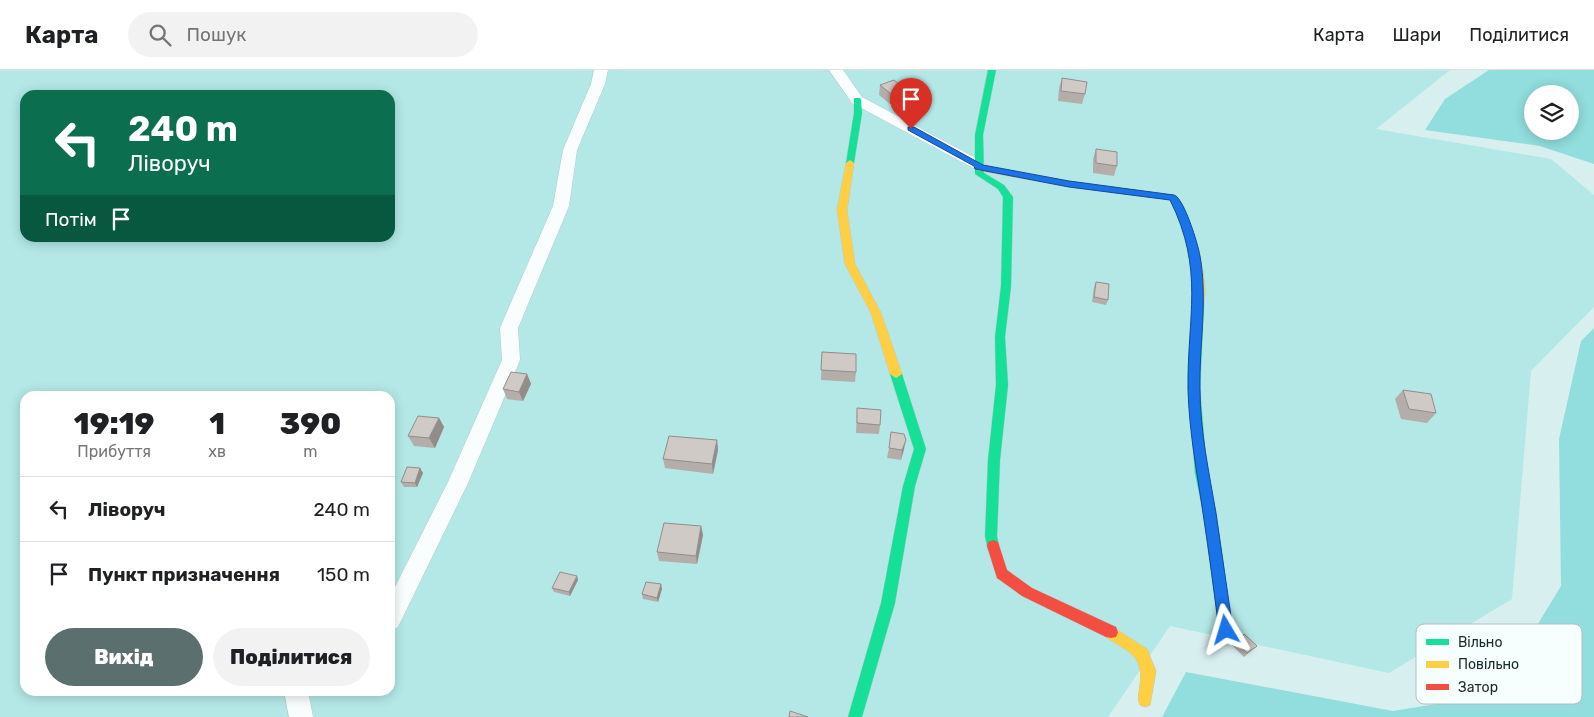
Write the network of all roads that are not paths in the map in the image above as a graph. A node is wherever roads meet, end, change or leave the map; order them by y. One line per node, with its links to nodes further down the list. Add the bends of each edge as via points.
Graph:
1 (601, 70): 6 (street, via 570,150 561,206 509,328 511,360 458,484)
2 (836, 70): 4 (street)
3 (992, 70): 5 (street)
4 (857, 100): 5 (street); 11 (street, via 858,113 842,210 850,264 876,313 920,449 909,486 888,603)
5 (978, 166): 7 (street, via 1069,184 1174,198 1195,255 1199,293 1194,390 1201,473); 9 (street, via 980,174 1001,186 1008,197 1006,286 1000,337 1002,385 994,460 991,536 997,561 1002,574 1027,592 1115,634 1142,654 1149,671)
6 (395, 610)
7 (1226, 630)
8 (297, 696): 10 (street)
9 (1145, 700)
10 (301, 717)
11 (855, 717)

